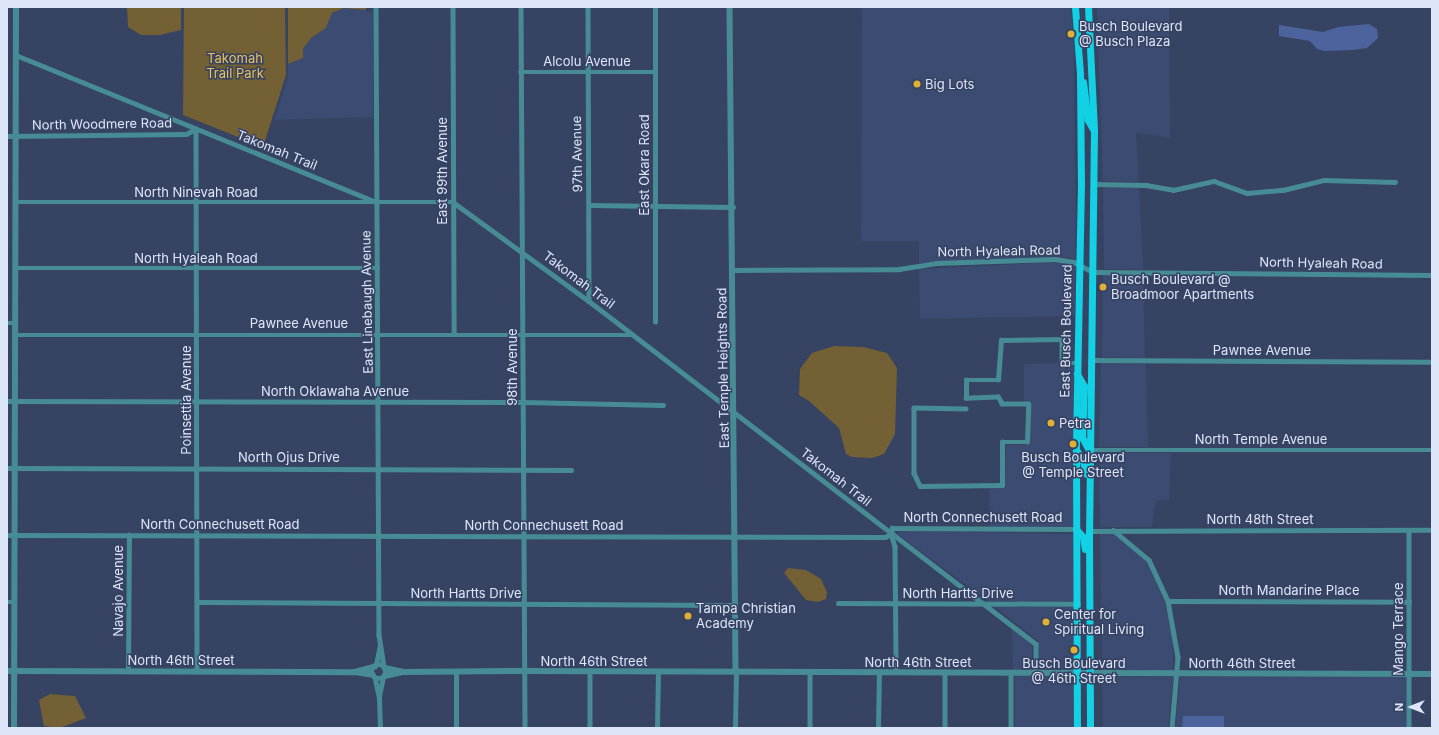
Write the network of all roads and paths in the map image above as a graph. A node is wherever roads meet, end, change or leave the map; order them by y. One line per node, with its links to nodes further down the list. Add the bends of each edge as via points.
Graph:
1 (16, 7): 10 (street)
2 (376, 7): 24 (street, East Linebaugh Avenue)
3 (453, 7): 22 (street, East 99th Avenue)
4 (521, 7): 12 (street, 98th Avenue)
5 (588, 7): 11 (street, 97th Avenue)
6 (655, 7): 13 (street, East Okara Road)
7 (730, 7): 27 (street, East Temple Heights Road)
8 (1075, 7): 14 (main road, East Busch Boulevard)
9 (1088, 7): 16 (main road, East Busch Boulevard)
10 (16, 55): 15 (street, Takomah Trail); 18 (street)
11 (587, 71): 12 (street, Alcolu Avenue); 13 (street, Alcolu Avenue); 26 (street, 97th Avenue)
12 (520, 72): 28 (street, 98th Avenue)
13 (655, 72): 25 (street, East Okara Road)
14 (1080, 74): 16 (main road, via 1086,90 1088,120); 29 (main road, East Busch Boulevard)
15 (196, 129): 18 (street, North Woodmere Road, via 186,134); 23 (street, Poinsettia Avenue); 24 (street, Takomah Trail)
16 (1094, 130): 20 (main road, East Busch Boulevard)
17 (7, 136): 18 (street, North Woodmere Road)
18 (16, 136): 21 (street)
19 (1395, 182): 20 (street, via 1324,180 1283,190 1247,192 1214,181 1173,190 1146,185)
20 (1094, 184): 34 (main road, East Busch Boulevard)
21 (15, 202): 23 (street, North Ninevah Road); 30 (street)
22 (453, 202): 24 (street, Takomah Trail); 28 (street, Takomah Trail); 42 (street, East 99th Avenue)
23 (196, 203): 24 (street, North Ninevah Road); 32 (street, Poinsettia Avenue)
24 (377, 203): 31 (street, East Linebaugh Avenue)
25 (655, 204): 26 (street); 27 (street); 37 (street, East Okara Road)
26 (589, 205): 36 (street, 97th Avenue)
27 (733, 207): 33 (street, East Temple Heights Road)
28 (522, 251): 36 (street, Takomah Trail); 44 (street, 98th Avenue)
29 (1080, 264): 33 (street, North Hyaleah Road, via 1056,259 936,263 899,269); 34 (street, North Hyaleah Road); 48 (main road, East Busch Boulevard)
30 (15, 268): 32 (street, North Hyaleah Road); 39 (street)
31 (378, 268): 32 (street, North Hyaleah Road); 41 (street, East Linebaugh Avenue)
32 (196, 269): 40 (street, Poinsettia Avenue)
33 (733, 270): 57 (street, East Temple Heights Road)
34 (1093, 272): 35 (street, North Hyaleah Road); 46 (main road, East Busch Boulevard)
35 (1432, 275)
36 (589, 300): 45 (street, Takomah Trail)
37 (655, 322)
38 (7, 323): 39 (street)
39 (15, 323): 43 (street)
40 (196, 334): 41 (street, Pawnee Avenue); 43 (street, Pawnee Avenue); 52 (street, Poinsettia Avenue)
41 (379, 334): 42 (street, Pawnee Avenue); 53 (street, East Linebaugh Avenue)
42 (454, 334): 44 (street, Pawnee Avenue)
43 (15, 335): 51 (street)
44 (524, 335): 45 (street, Pawnee Avenue); 54 (street, 98th Avenue)
45 (631, 335): 57 (street, Takomah Trail)
46 (1092, 360): 47 (street, Pawnee Avenue); 58 (main road, East Busch Boulevard)
47 (1432, 362)
48 (1077, 363): 49 (main road, East Busch Boulevard); 56 (street, via 1062,363 1062,339 1001,340 998,380 966,380 966,398 998,397 1002,404 1028,404 1027,442 1002,442 1002,485 920,486 914,473 914,408)
49 (1077, 374): 58 (main road, via 1084,386 1082,437); 60 (main road, East Busch Boulevard)
50 (7, 401): 51 (street, North Oklawaha Avenue)
51 (15, 401): 52 (street, North Oklawaha Avenue); 62 (street)
52 (196, 401): 53 (street, North Oklawaha Avenue); 63 (street, Poinsettia Avenue)
53 (379, 402): 54 (street, North Oklawaha Avenue); 65 (street, East Linebaugh Avenue)
54 (523, 402): 55 (street, North Oklawaha Avenue); 64 (street, 98th Avenue)
55 (663, 405)
56 (966, 409)
57 (734, 412): 73 (street, Takomah Trail); 80 (street, East Temple Heights Road)
58 (1089, 450): 59 (street, North Temple Avenue); 67 (main road, East Busch Boulevard)
59 (1432, 450)
60 (1076, 451): 67 (main road, via 1085,468 1085,508); 68 (main road, East Busch Boulevard)
61 (7, 468): 62 (street, North Ojus Drive)
62 (15, 468): 63 (street, North Ojus Drive); 75 (street)
63 (197, 468): 65 (street, North Ojus Drive); 77 (street, Poinsettia Avenue)
64 (523, 468): 65 (street, North Ojus Drive); 66 (street, North Ojus Drive); 79 (street, 98th Avenue)
65 (379, 469): 78 (street, East Linebaugh Avenue)
66 (571, 470)
67 (1089, 518): 69 (main road, East Busch Boulevard)
68 (1076, 529): 73 (street, North Connechusett Road, via 892,528); 81 (main road, via 1085,544 1085,581); 91 (main road, East Busch Boulevard)
69 (1089, 530): 70 (street, North 48th Street); 81 (main road, East Busch Boulevard)
70 (1113, 530): 71 (street, North 48th Street); 82 (street, via 1150,560)
71 (1409, 530): 72 (street, North 48th Street); 86 (street, Mango Terrace)
72 (1432, 530)
73 (891, 534): 80 (street, North Connechusett Road, via 885,537); 90 (street, Takomah Trail); 93 (street, via 895,546)
74 (7, 535): 75 (street, North Connechusett Road)
75 (14, 535): 76 (street, North Connechusett Road); 84 (street)
76 (129, 535): 77 (street, North Connechusett Road); 99 (street, Navajo Avenue)
77 (197, 535): 78 (street, North Connechusett Road); 85 (street, Poinsettia Avenue)
78 (379, 535): 79 (street, North Connechusett Road); 87 (street, East Linebaugh Avenue)
79 (524, 536): 80 (street, North Connechusett Road); 89 (street, 98th Avenue)
80 (735, 536): 92 (street, East Temple Heights Road)
81 (1089, 588): 115 (main road, East Busch Boulevard)
82 (1168, 601): 86 (street, North Mandarine Place); 116 (street, via 1176,638)
83 (7, 602): 84 (street)
84 (14, 602): 98 (street)
85 (197, 602): 87 (street, North Hartts Drive); 100 (street, Poinsettia Avenue)
86 (1409, 602): 117 (street, Mango Terrace)
87 (379, 603): 89 (street, North Hartts Drive); 94 (street, East Linebaugh Avenue)
88 (838, 603): 93 (street, North Hartts Drive)
89 (524, 604): 92 (street, North Hartts Drive); 101 (street, 98th Avenue)
90 (987, 604): 91 (street, North Hartts Drive); 93 (street, North Hartts Drive); 113 (street, Takomah Trail, via 1036,644)
91 (1078, 604): 114 (main road, East Busch Boulevard)
92 (735, 605): 107 (street, East Temple Heights Road)
93 (896, 605): 110 (street)
94 (380, 644): 95 (street, East Linebaugh Avenue); 96 (street, East Linebaugh Avenue)
95 (375, 666): 96 (street, North 46th Street); 102 (street, North 46th Street); 119 (street)
96 (384, 667): 103 (street, North 46th Street); 120 (street)
97 (7, 671): 98 (street, North 46th Street)
98 (14, 671): 99 (street, North 46th Street); 122 (street)
99 (128, 671): 100 (street, North 46th Street)
100 (197, 671): 102 (street, North 46th Street)
101 (524, 671): 104 (street, North 46th Street); 105 (street, North 46th Street); 125 (street, 98th Avenue)
102 (356, 672): 119 (street, North 46th Street)
103 (404, 672): 104 (street, North 46th Street); 120 (street, North 46th Street)
104 (456, 672): 124 (street)
105 (590, 672): 106 (street, North 46th Street); 126 (street)
106 (658, 672): 107 (street, North 46th Street); 127 (street)
107 (736, 672): 108 (street, North 46th Street); 128 (street, East Temple Heights Road)
108 (810, 672): 109 (street, North 46th Street); 129 (street)
109 (878, 672): 110 (street, North 46th Street); 130 (street)
110 (896, 672): 111 (street, North 46th Street)
111 (945, 673): 112 (street, North 46th Street); 131 (street)
112 (1011, 673): 113 (street, North 46th Street); 132 (street)
113 (1036, 673): 114 (street, North 46th Street)
114 (1078, 674): 115 (street, North 46th Street); 133 (main road, East Busch Boulevard)
115 (1090, 674): 116 (street, North 46th Street); 134 (main road, East Busch Boulevard)
116 (1176, 674): 117 (street, North 46th Street); 135 (street)
117 (1410, 674): 118 (street, North 46th Street); 136 (street, Mango Terrace)
118 (1432, 674)
119 (374, 676): 120 (street, North 46th Street); 121 (street)
120 (384, 677): 121 (street)
121 (380, 696): 123 (street)
122 (14, 728)
123 (380, 728)
124 (456, 728)
125 (525, 728)
126 (590, 728)
127 (657, 728)
128 (736, 728)
129 (810, 728)
130 (878, 728)
131 (945, 728)
132 (1012, 728)
133 (1078, 728)
134 (1090, 728)
135 (1172, 728)
136 (1410, 728)

